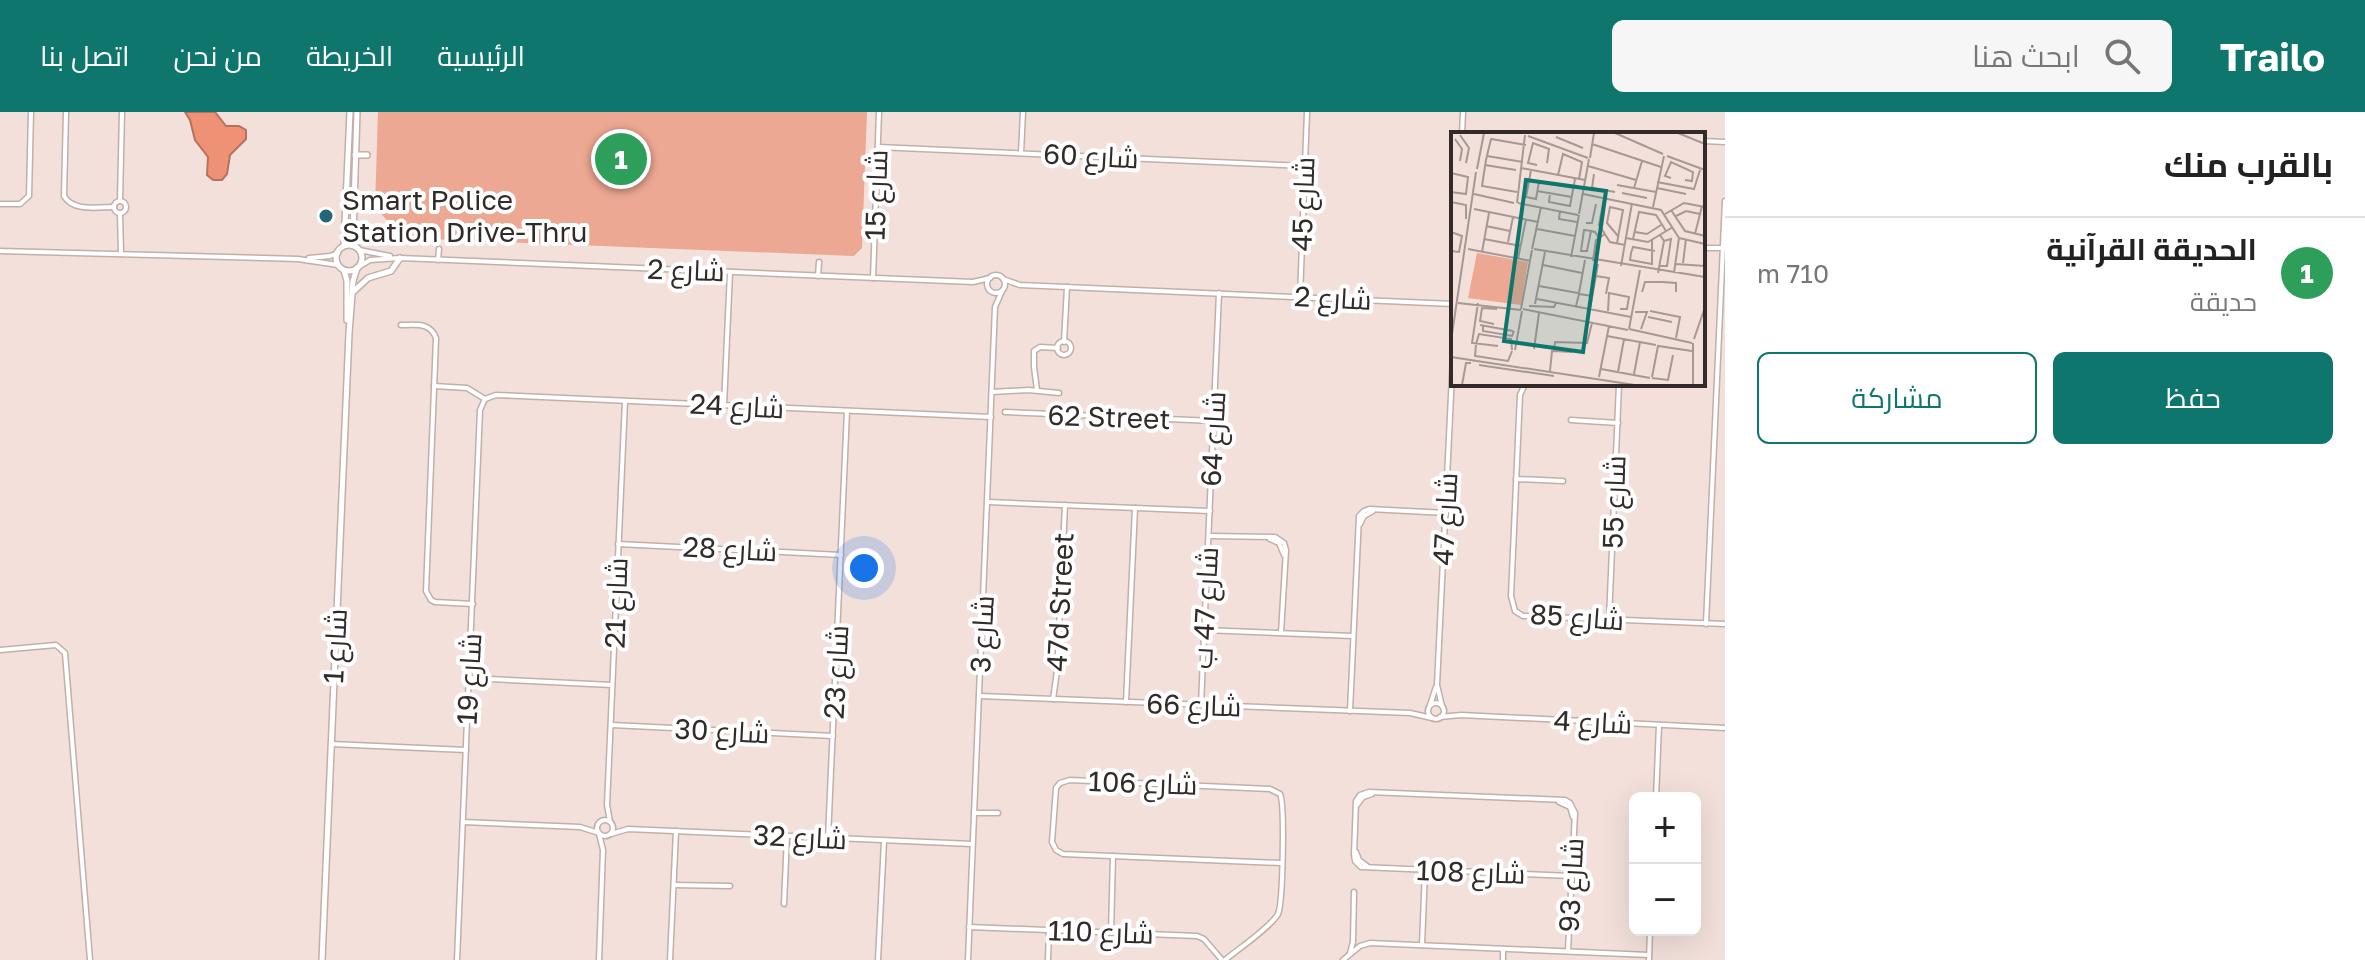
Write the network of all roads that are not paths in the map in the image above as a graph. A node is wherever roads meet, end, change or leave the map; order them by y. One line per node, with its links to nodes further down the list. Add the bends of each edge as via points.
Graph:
1 (31, 112): 20 (street, via 29,196 20,204)
2 (66, 112): 21 (street, via 66,201 73,206)
3 (122, 112): 18 (street)
4 (350, 112): 23 (street)
5 (357, 112): 15 (street)
6 (879, 112): 13 (street, شارع 15)
7 (1023, 112): 14 (street)
8 (1307, 112): 17 (street, شارع 45)
9 (1463, 112): 10 (street)
10 (1462, 132)
11 (1705, 141): 12 (street)
12 (1725, 142)
13 (878, 147): 14 (street, شارع 60); 41 (street, شارع 15)
14 (1021, 153): 17 (street, شارع 60)
15 (355, 155): 16 (street); 24 (street)
16 (367, 155)
17 (1305, 166): 51 (street, شارع 45)
18 (120, 200): 21 (street); 22 (street, via 127,207)
19 (1725, 201): 26 (street)
20 (0, 204)
21 (114, 207): 22 (street)
22 (120, 214): 30 (street)
23 (344, 246): 24 (street); 29 (street)
24 (357, 248): 32 (street, شارع 2); 37 (street, via 362,258)
25 (1705, 248): 26 (street)
26 (1723, 248): 86 (street)
27 (439, 249): 34 (street)
28 (0, 251): 30 (street)
29 (338, 253): 33 (street); 36 (street)
30 (119, 254): 33 (street)
31 (615, 257): 38 (street)
32 (400, 258): 34 (street, شارع 2); 37 (street, شارع 2, via 370,260); 49 (street, via 391,271 368,278)
33 (302, 259): 36 (street)
34 (438, 260): 38 (street, شارع 2)
35 (819, 262): 40 (street)
36 (340, 267): 37 (street); 55 (street, شارع 1, via 347,281)
37 (358, 267): 49 (street, شارع 1)
38 (614, 267): 39 (street, شارع 2)
39 (730, 272): 40 (street, شارع 2); 67 (street)
40 (818, 276): 41 (street, شارع 2)
41 (873, 278): 44 (street, شارع 2)
42 (990, 278): 43 (street); 44 (street, شارع 2); 47 (street)
43 (1003, 279): 45 (street, شارع 2); 48 (street)
44 (973, 282): 47 (street, شارع 2)
45 (1020, 285): 46 (street, شارع 2); 48 (street, شارع 2)
46 (1067, 287): 50 (street, شارع 2); 56 (street)
47 (989, 289): 48 (street); 53 (street, شارع 3)
48 (1003, 290): 53 (street, شارع 3)
49 (352, 293): 55 (street, شارع 1)
50 (1219, 293): 51 (street, شارع 2); 72 (street, شارع 64)
51 (1300, 297): 52 (street, شارع 2)
52 (1451, 304)
53 (995, 307): 63 (street, شارع 3)
54 (401, 325): 58 (street, via 424,325 434,332)
55 (349, 333): 110 (street, شارع 1)
56 (1064, 342): 57 (street); 57 (street, via 1070,343 1069,353)
57 (1058, 348): 62 (street, via 1034,351)
58 (434, 386): 65 (street, via 467,388); 84 (street, via 426,591 435,602)
59 (1452, 386): 80 (street, شارع 47)
60 (1524, 386): 74 (street, شارع 85)
61 (1619, 386): 73 (street, شارع 55)
62 (1037, 390): 63 (street); 64 (street)
63 (992, 392): 70 (street, شارع 3)
64 (1059, 393)
65 (485, 399): 66 (street, شارع 24, via 496,395); 84 (street, شارع 19, via 480,410)
66 (625, 401): 67 (street, شارع 24); 82 (street, شارع 21)
67 (724, 405): 68 (street, شارع 24)
68 (847, 411): 70 (street, شارع 24); 83 (street, شارع 23)
69 (1005, 412): 72 (street, 62 Street)
70 (991, 417): 76 (street, شارع 3)
71 (1571, 420): 73 (street)
72 (1214, 421): 79 (street, شارع 64)
73 (1618, 423): 85 (street, شارع 55)
74 (1516, 479): 75 (street); 85 (street, شارع 85, via 1511,596 1515,611 1523,616)
75 (1563, 481)
76 (987, 501): 77 (street, شارع 64); 95 (street, شارع 3)
77 (1065, 505): 78 (street, شارع 64); 96 (street, 47d Street)
78 (1135, 508): 79 (street, شارع 64); 97 (street)
79 (1210, 511): 81 (street, شارع 47 ب)
80 (1446, 513): 90 (street, via 1361,513); 94 (street, شارع 47)
81 (1209, 536): 88 (street, شارع 47 ب); 89 (street, via 1281,540 1286,550)
82 (618, 544): 83 (street, شارع 28); 93 (street, شارع 21)
83 (841, 555): 109 (street, شارع 23)
84 (473, 604): 92 (street, شارع 19)
85 (1609, 620): 86 (street, شارع 85)
86 (1706, 624): 87 (street, شارع 85)
87 (1725, 624)
88 (1204, 630): 89 (street); 98 (street, شارع 47 ب)
89 (1281, 633): 90 (street)
90 (1353, 636): 101 (street)
91 (0, 650): 149 (street, via 56,645 65,653)
92 (469, 678): 93 (street); 111 (street, شارع 19)
93 (612, 685): 106 (street, شارع 21)
94 (1437, 685): 99 (street, شارع 47); 100 (street, شارع 47)
95 (979, 696): 96 (street, شارع 66); 115 (street, شارع 3)
96 (1053, 699): 97 (street, شارع 66)
97 (1126, 702): 98 (street, شارع 66)
98 (1201, 705): 101 (street, شارع 66)
99 (1430, 705): 100 (street); 102 (street, شارع 66); 105 (street)
100 (1442, 706): 103 (street, شارع 4); 104 (street)
101 (1350, 711): 102 (street, شارع 66)
102 (1410, 713): 105 (street, شارع 66)
103 (1461, 715): 104 (street, شارع 4); 107 (street, شارع 4)
104 (1440, 717): 105 (street)
105 (1432, 718)
106 (611, 725): 109 (street, شارع 30); 114 (street, شارع 21)
107 (1659, 725): 108 (street, شارع 4); 112 (street)
108 (1725, 728)
109 (833, 736): 126 (street, شارع 23)
110 (331, 744): 111 (street); 150 (street, شارع 1)
111 (466, 750): 118 (street, شارع 19)
112 (1656, 792)
113 (1557, 801): 132 (street, شارع 108, via 1360,795 1357,863); 133 (street, شارع 93, via 1565,800 1575,810)
114 (607, 805): 117 (street, شارع 21); 119 (street, شارع 21)
115 (974, 813): 116 (street); 128 (street, شارع 3)
116 (998, 813)
117 (600, 821): 119 (street); 120 (street); 123 (street)
118 (463, 822): 120 (street); 151 (street, شارع 19)
119 (611, 822): 121 (street, شارع 32); 124 (street)
120 (580, 827): 123 (street)
121 (628, 829): 122 (street, شارع 32); 124 (street, شارع 32)
122 (676, 831): 125 (street, شارع 32); 134 (street)
123 (599, 833): 124 (street); 129 (street)
124 (611, 834): 129 (street)
125 (787, 836): 126 (street, شارع 32); 137 (street)
126 (828, 838): 127 (street, شارع 32)
127 (884, 841): 128 (street, شارع 32); 154 (street)
128 (972, 844): 138 (street, شارع 3)
129 (603, 850): 152 (street)
130 (1113, 856): 131 (street, شارع 106); 131 (street, شارع 106, via 1063,854 1054,846 1055,791 1060,783 1270,789 1283,801); 140 (street)
131 (1281, 863): 157 (street, via 1277,915)
132 (1425, 870): 133 (street, شارع 108); 144 (street)
133 (1571, 876): 146 (street, شارع 93)
134 (674, 885): 135 (street); 153 (street)
135 (730, 886)
136 (1354, 892): 141 (street)
137 (784, 904)
138 (969, 927): 139 (street, شارع 110); 155 (street, شارع 3)
139 (1049, 930): 140 (street, شارع 110); 156 (street)
140 (1111, 932): 157 (street, شارع 110, via 1197,936)
141 (1354, 935): 143 (street); 147 (street)
142 (1650, 936): 148 (street)
143 (1367, 943): 144 (street); 147 (street)
144 (1422, 945): 145 (street)
145 (1503, 949): 146 (street); 159 (street)
146 (1568, 951): 148 (street)
147 (1350, 954): 158 (street)
148 (1649, 957)
149 (90, 960)
150 (322, 960)
151 (457, 960)
152 (599, 960)
153 (670, 960)
154 (878, 960)
155 (968, 960)
156 (1048, 960)
157 (1224, 960)
158 (1343, 960)
159 (1503, 960)

